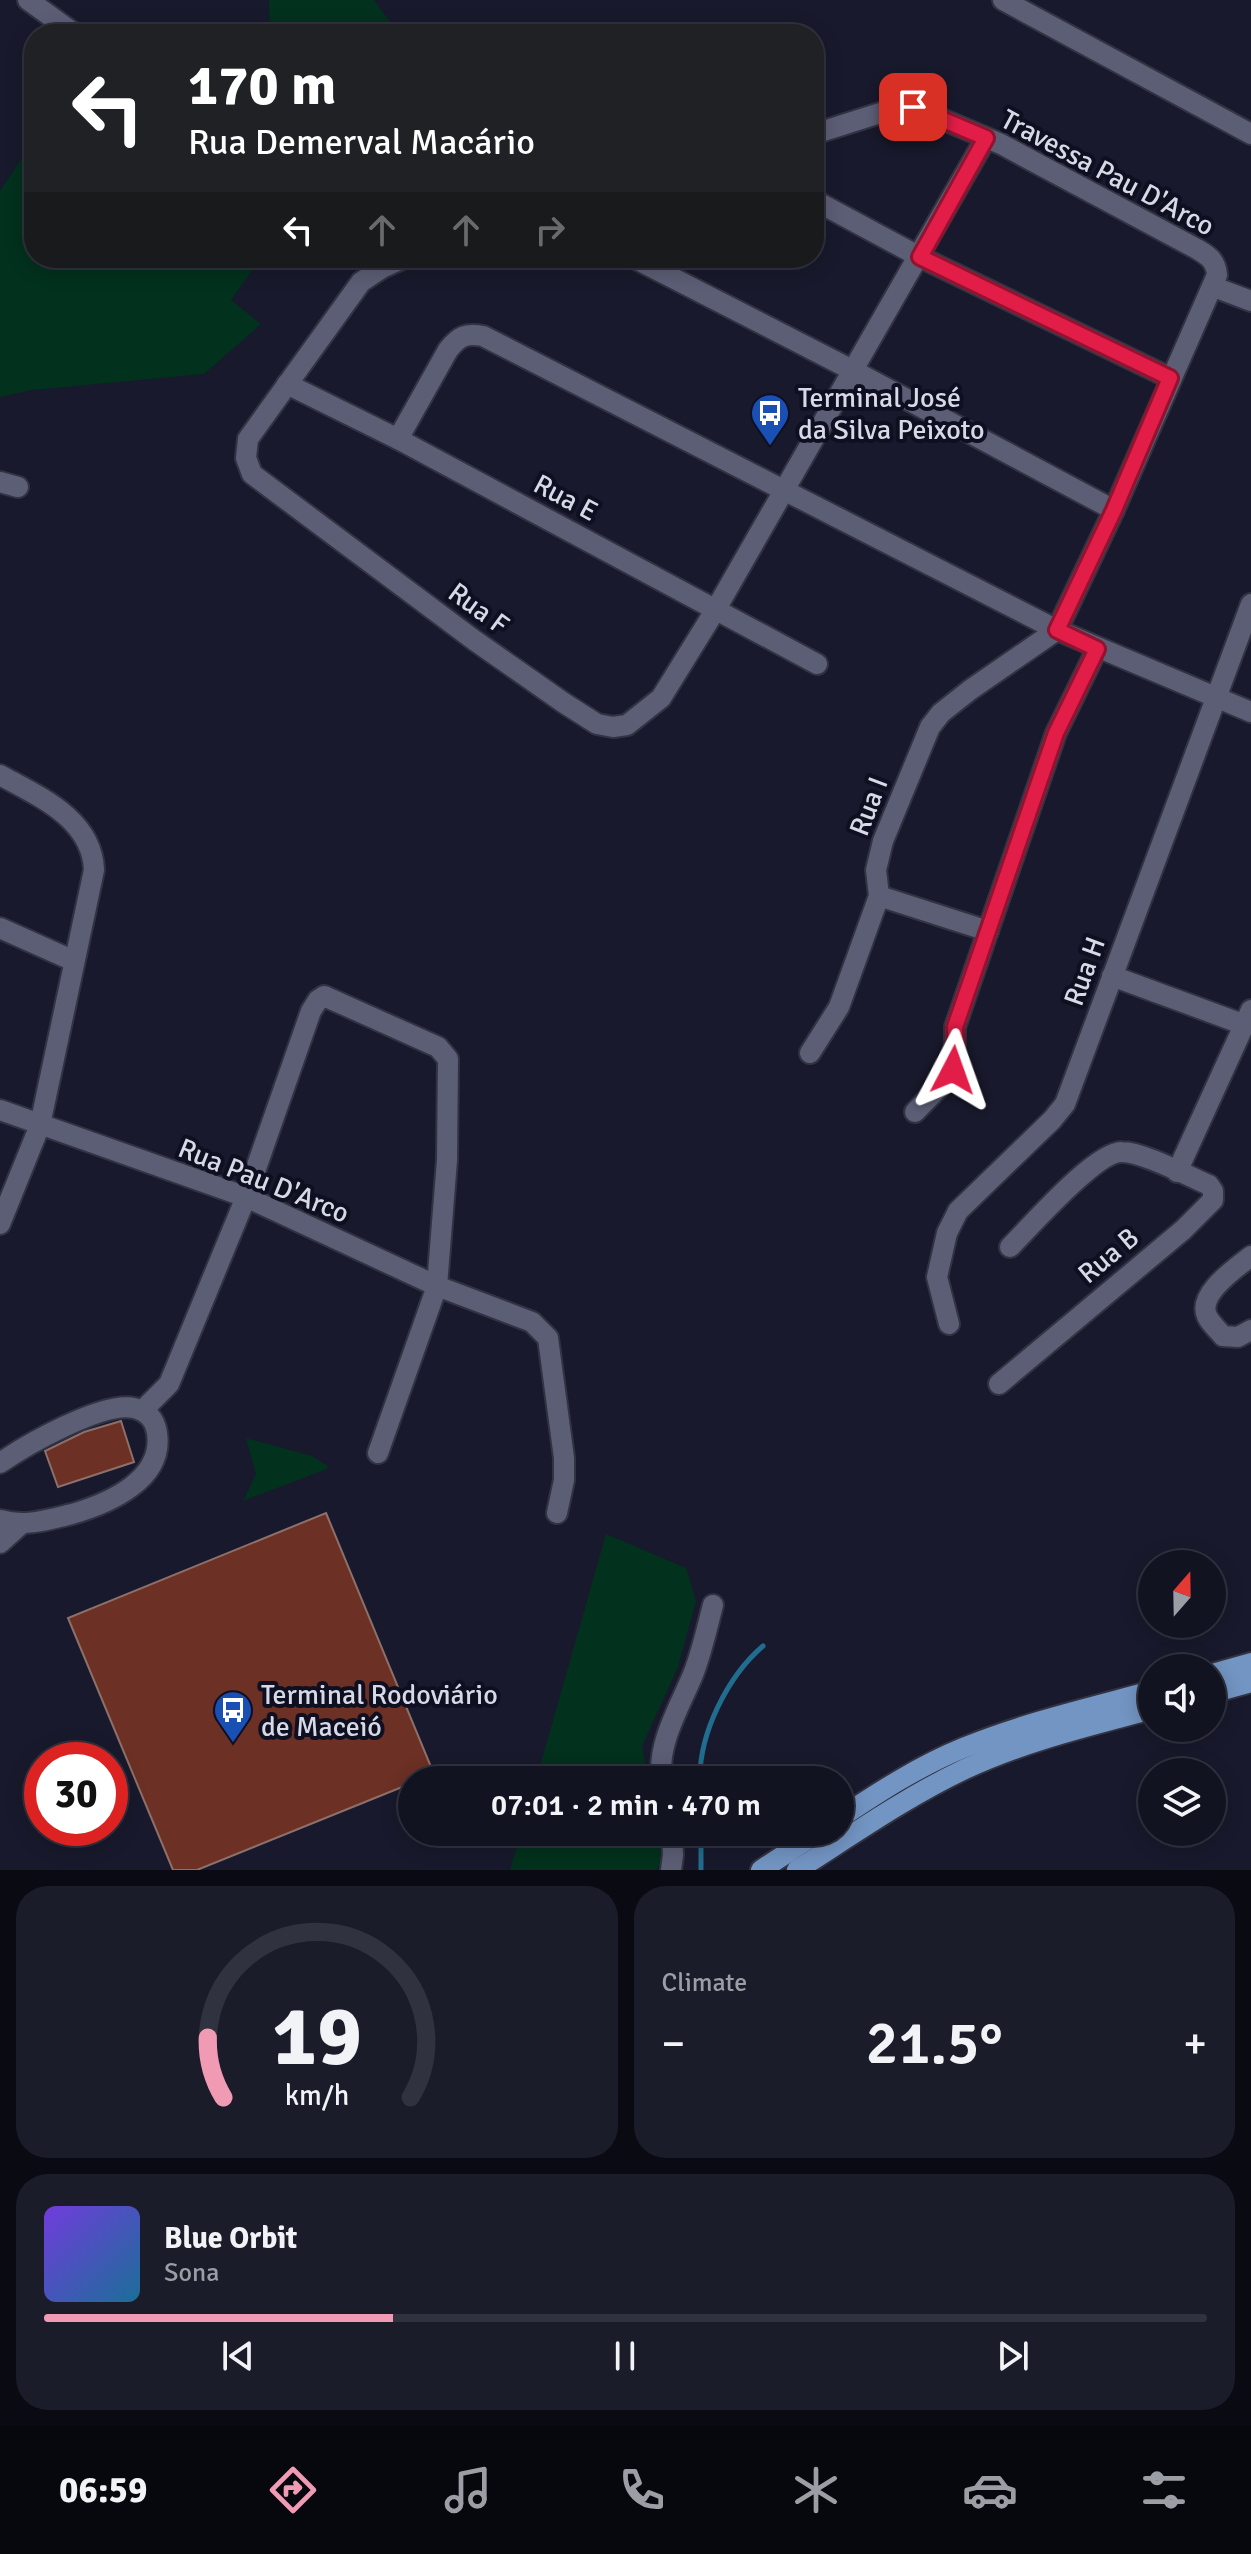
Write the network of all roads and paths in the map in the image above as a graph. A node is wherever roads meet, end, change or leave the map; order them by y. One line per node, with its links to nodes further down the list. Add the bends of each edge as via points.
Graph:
1 (28, 0): 3 (street)
2 (1003, 0): 5 (street)
3 (61, 24)
4 (824, 131): 6 (street, Travessa Pau D'Arco, via 913,107)
5 (1251, 134)
6 (986, 138): 8 (street, Rua F); 11 (street, Travessa Pau D'Arco, via 1208,255 1216,265)
7 (824, 205): 8 (street)
8 (920, 257): 13 (street, Rua F); 14 (street)
9 (382, 268): 15 (street, via 361,282)
10 (653, 268): 13 (street)
11 (1214, 287): 12 (street); 14 (street)
12 (1251, 301)
13 (852, 370): 17 (street, Rua F); 18 (street)
14 (1170, 378): 18 (street)
15 (287, 384): 16 (street, Rua E); 20 (street, Rua F, via 248,439 252,474 474,640 597,724 627,725 661,698)
16 (398, 439): 17 (street, via 448,350 469,334 483,336); 20 (street, Rua E)
17 (785, 489): 20 (street, Rua F); 21 (street)
18 (1114, 510): 21 (street)
19 (1251, 604): 24 (street, Rua H)
20 (716, 609): 23 (street, Rua E)
21 (1057, 630): 22 (street); 27 (street, Rua I, via 970,690 930,727 883,841 876,870)
22 (1097, 649): 24 (street); 29 (street, via 1056,733)
23 (817, 664)
24 (1214, 697): 25 (street); 31 (street, Rua H)
25 (1251, 712)
26 (0, 775): 30 (street, via 44,799 83,831 92,847 94,870)
27 (879, 896): 29 (street); 33 (street, Rua I, via 839,1007)
28 (0, 928): 30 (street)
29 (988, 931): 35 (street, via 955,1027 953,1070)
30 (74, 961): 36 (street)
31 (1112, 976): 32 (street); 43 (street, Rua H, via 1065,1104 958,1211 947,1233 937,1277)
32 (1248, 1018): 37 (street)
33 (810, 1053)
34 (0, 1110): 36 (street, Rua Pau D'Arco)
35 (915, 1112)
36 (40, 1125): 38 (street, Rua Pau D'Arco); 39 (street)
37 (1177, 1172): 40 (street, via 1138,1155 1108,1155); 45 (street, Rua B, via 1209,1185 1213,1200)
38 (246, 1197): 42 (street, Rua Pau D'Arco); 42 (street, via 318,1000 324,996 430,1043 448,1059); 46 (street, via 169,1384)
39 (0, 1224)
40 (1010, 1247)
41 (1243, 1263): 44 (street, via 1205,1305 1207,1318 1227,1337)
42 (437, 1286): 47 (street); 49 (street, Rua Pau D'Arco, via 532,1322 548,1338 564,1458)
43 (949, 1324)
44 (1251, 1330)
45 (999, 1384)
46 (143, 1410): 48 (street, via 103,1411 48,1434); 51 (street, via 151,1416 158,1443 156,1458 141,1480 78,1512)
47 (378, 1453)
48 (0, 1463)
49 (557, 1513)
50 (0, 1520): 51 (street)
51 (21, 1524): 52 (street)
52 (0, 1543)
53 (713, 1605): 60 (street)
54 (1251, 1663): 55 (main road)
55 (1226, 1670)
56 (1251, 1682): 57 (main road)
57 (1226, 1689)
58 (1138, 1695): 61 (main road, via 962,1748)
59 (1138, 1713): 66 (main road, via 1015,1748 965,1769)
60 (661, 1766)
61 (854, 1809)
62 (672, 1846): 64 (street)
63 (798, 1846): 65 (main road)
64 (671, 1870)
65 (761, 1870)
66 (797, 1870)

